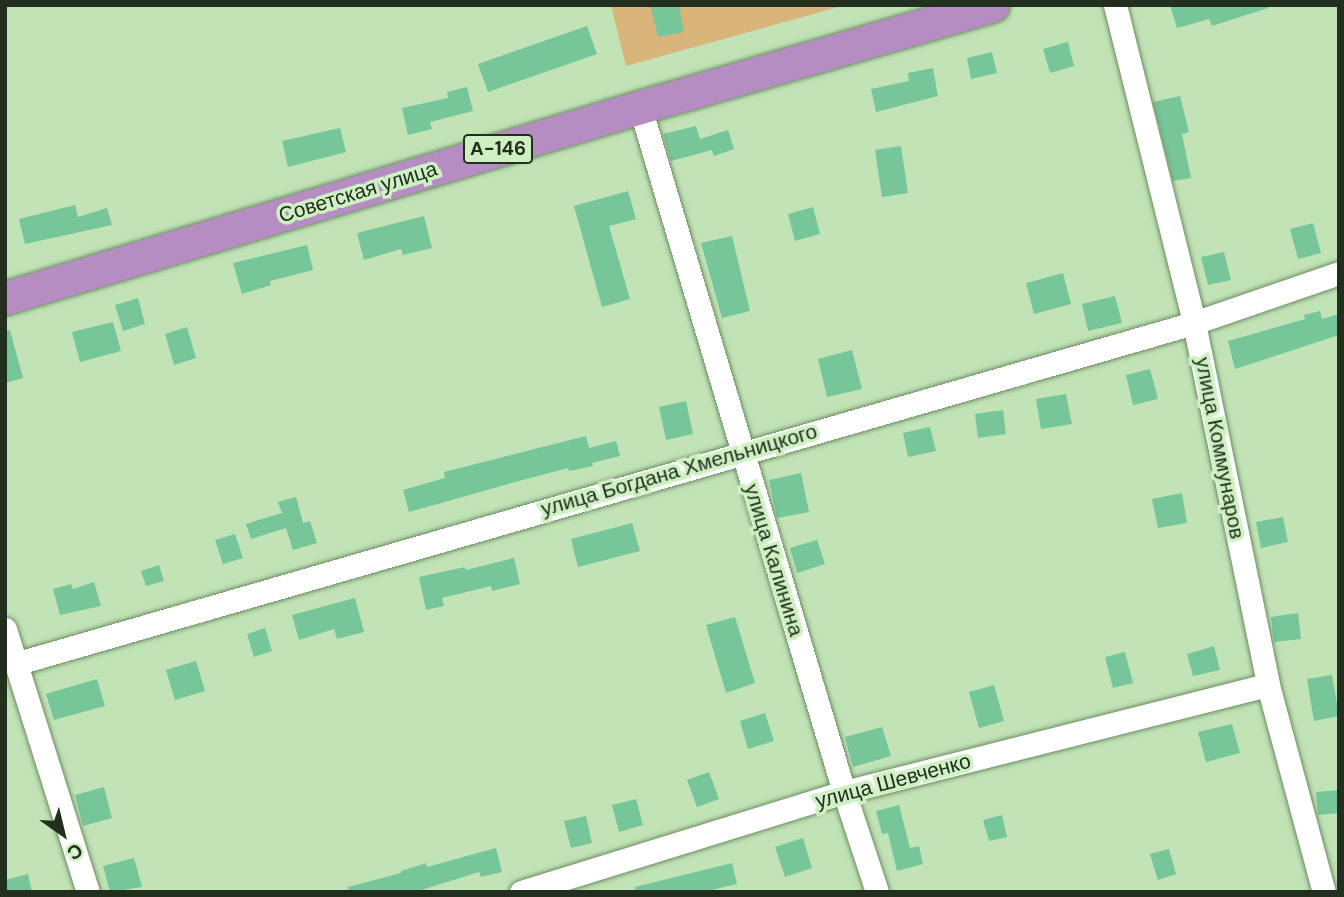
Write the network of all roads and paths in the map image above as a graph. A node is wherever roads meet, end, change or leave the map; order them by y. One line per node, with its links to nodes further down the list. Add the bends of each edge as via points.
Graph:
1 (993, 5): 3 (highway, Советская улица / А-146)
2 (1115, 5): 6 (street, улица Коммунаров)
3 (639, 107): 5 (highway, Советская улица / А-146); 7 (street, улица Калинина)
4 (1339, 273): 6 (street, улица Богдана Хмельницкого)
5 (5, 298)
6 (1194, 323): 7 (street, улица Богдана Хмельницкого); 10 (street, улица Коммунаров)
7 (741, 451): 9 (street, улица Богдана Хмельницкого); 11 (street, улица Калинина)
8 (6, 631): 9 (street)
9 (18, 663): 12 (street)
10 (1268, 685): 11 (street, улица Шевченко); 15 (street, улица Коммунаров)
11 (844, 792): 13 (street, улица Шевченко); 14 (street, улица Калинина)
12 (88, 892)
13 (522, 892)
14 (877, 892)
15 (1324, 892)

